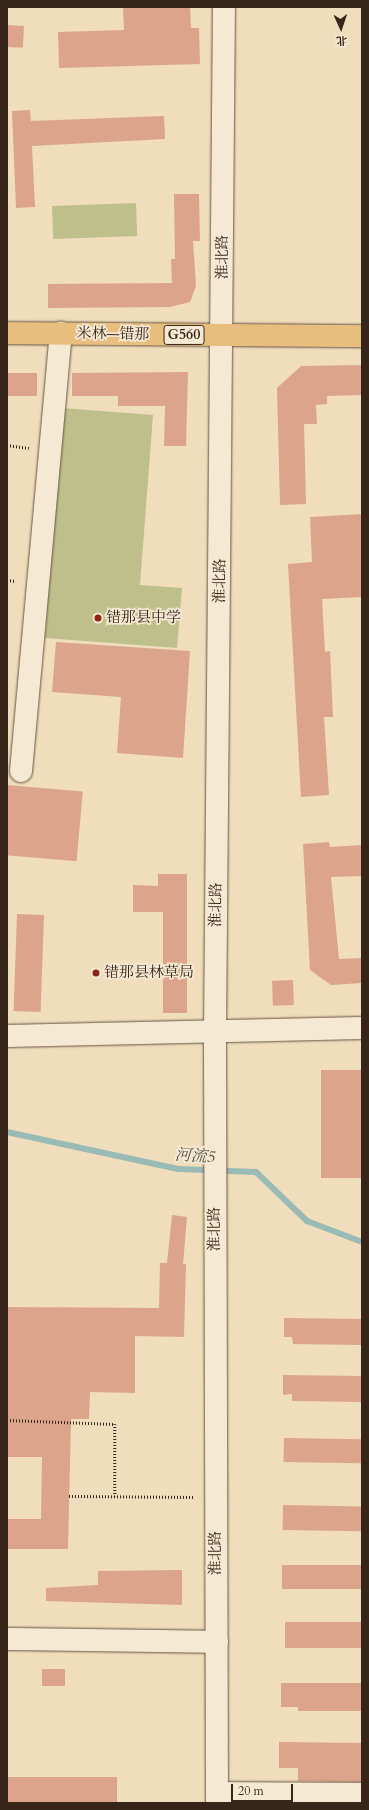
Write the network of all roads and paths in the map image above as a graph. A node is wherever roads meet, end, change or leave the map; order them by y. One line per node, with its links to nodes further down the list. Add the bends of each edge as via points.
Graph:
1 (224, 7): 4 (street, 淮北路)
2 (7, 333): 3 (highway, 米林—错那 / G560)
3 (61, 333): 4 (highway, 米林—错那 / G560); 6 (street)
4 (222, 336): 5 (highway, 米林—错那 / G560); 8 (street, 淮北路)
5 (362, 336)
6 (21, 770)
7 (362, 1028): 8 (street)
8 (215, 1033): 9 (street); 13 (street, 淮北路)
9 (7, 1036)
10 (7, 1420): 12 (path, via 115,1424)
11 (69, 1496): 12 (path)
12 (115, 1496): 13 (path)
13 (216, 1498): 15 (street, 淮北路)
14 (7, 1639): 15 (street)
15 (217, 1642): 17 (street, 淮北路)
16 (362, 1794): 17 (street)
17 (217, 1798)

